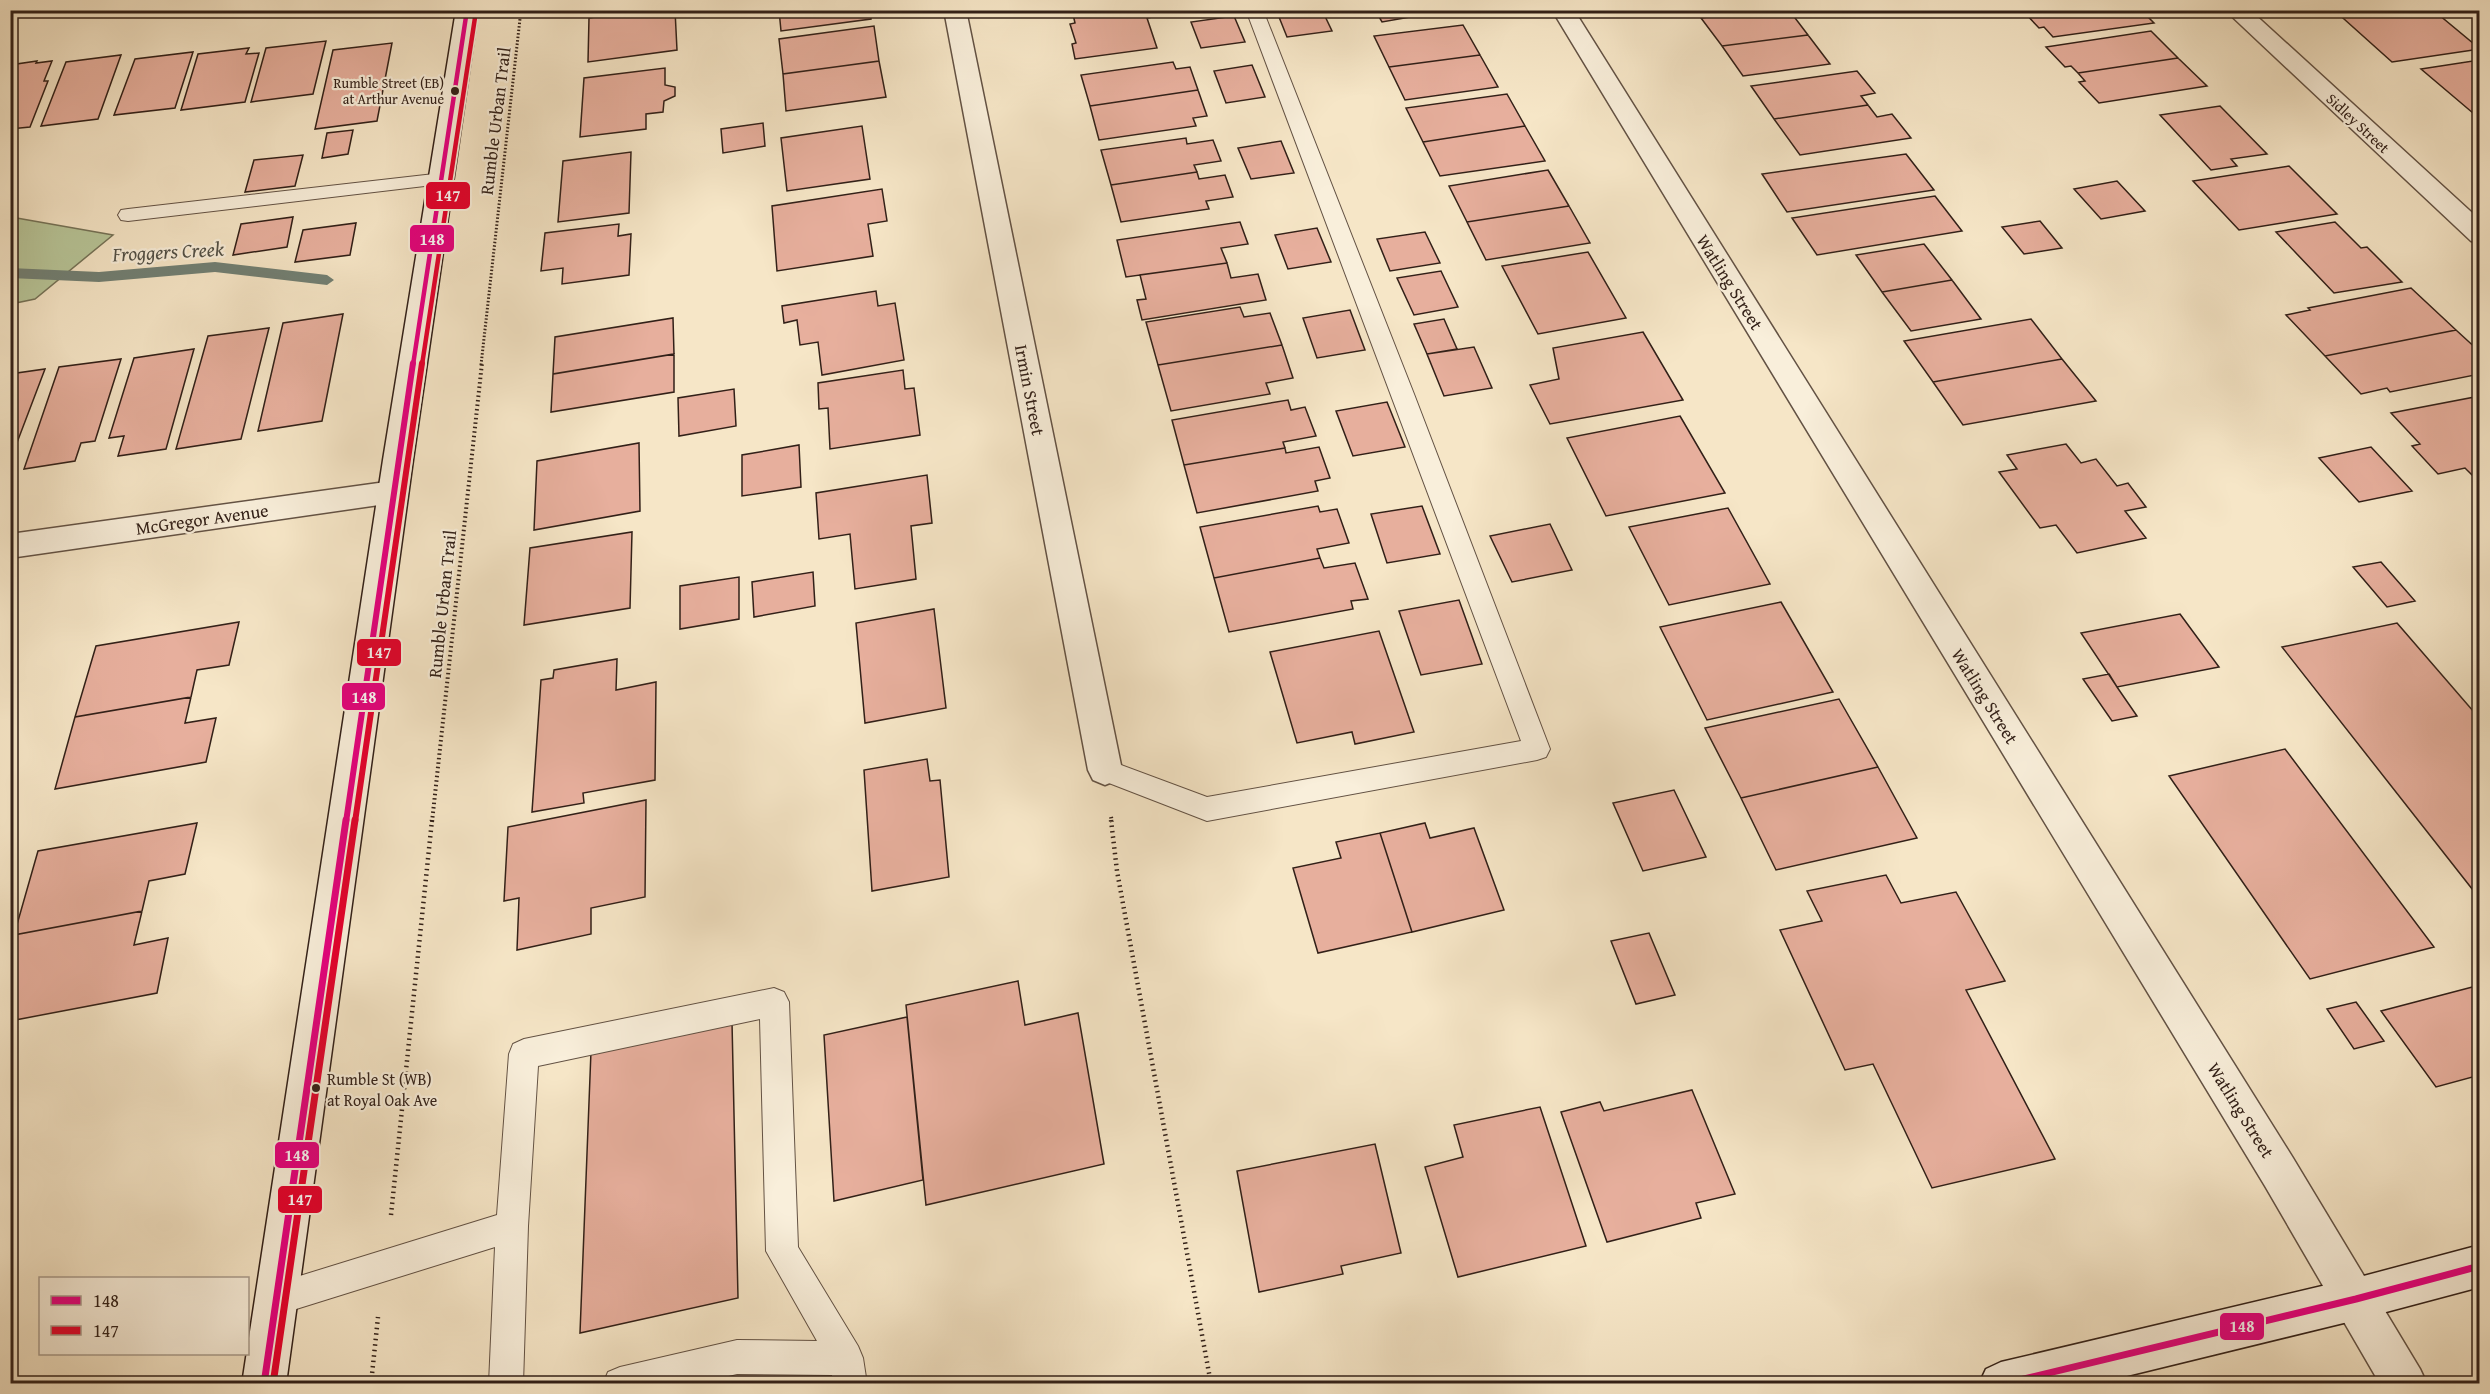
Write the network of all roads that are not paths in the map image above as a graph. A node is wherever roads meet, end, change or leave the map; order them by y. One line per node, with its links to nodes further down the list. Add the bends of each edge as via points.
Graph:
1 (467, 10): 6 (street)
2 (955, 10): 11 (street, Irmin Street)
3 (1254, 10): 11 (lane, via 1537,749 1207,809)
4 (1563, 10): 15 (street, Watling Street)
5 (2235, 10): 8 (street, Sidley Street)
6 (443, 179): 7 (lane); 9 (street)
7 (128, 215)
8 (2480, 235)
9 (393, 492): 10 (street, McGregor Avenue); 14 (street)
10 (10, 546)
11 (1105, 770)
12 (512, 1226): 14 (lane); 16 (lane, via 524,1054 774,1002 782,1251); 18 (lane)
13 (2480, 1266): 15 (street)
14 (277, 1299): 17 (street)
15 (2356, 1299): 20 (street); 21 (street, Watling Street)
16 (848, 1371): 19 (lane, via 737,1357)
17 (264, 1383)
18 (506, 1383)
19 (620, 1383)
20 (2001, 1383)
21 (2405, 1383)

